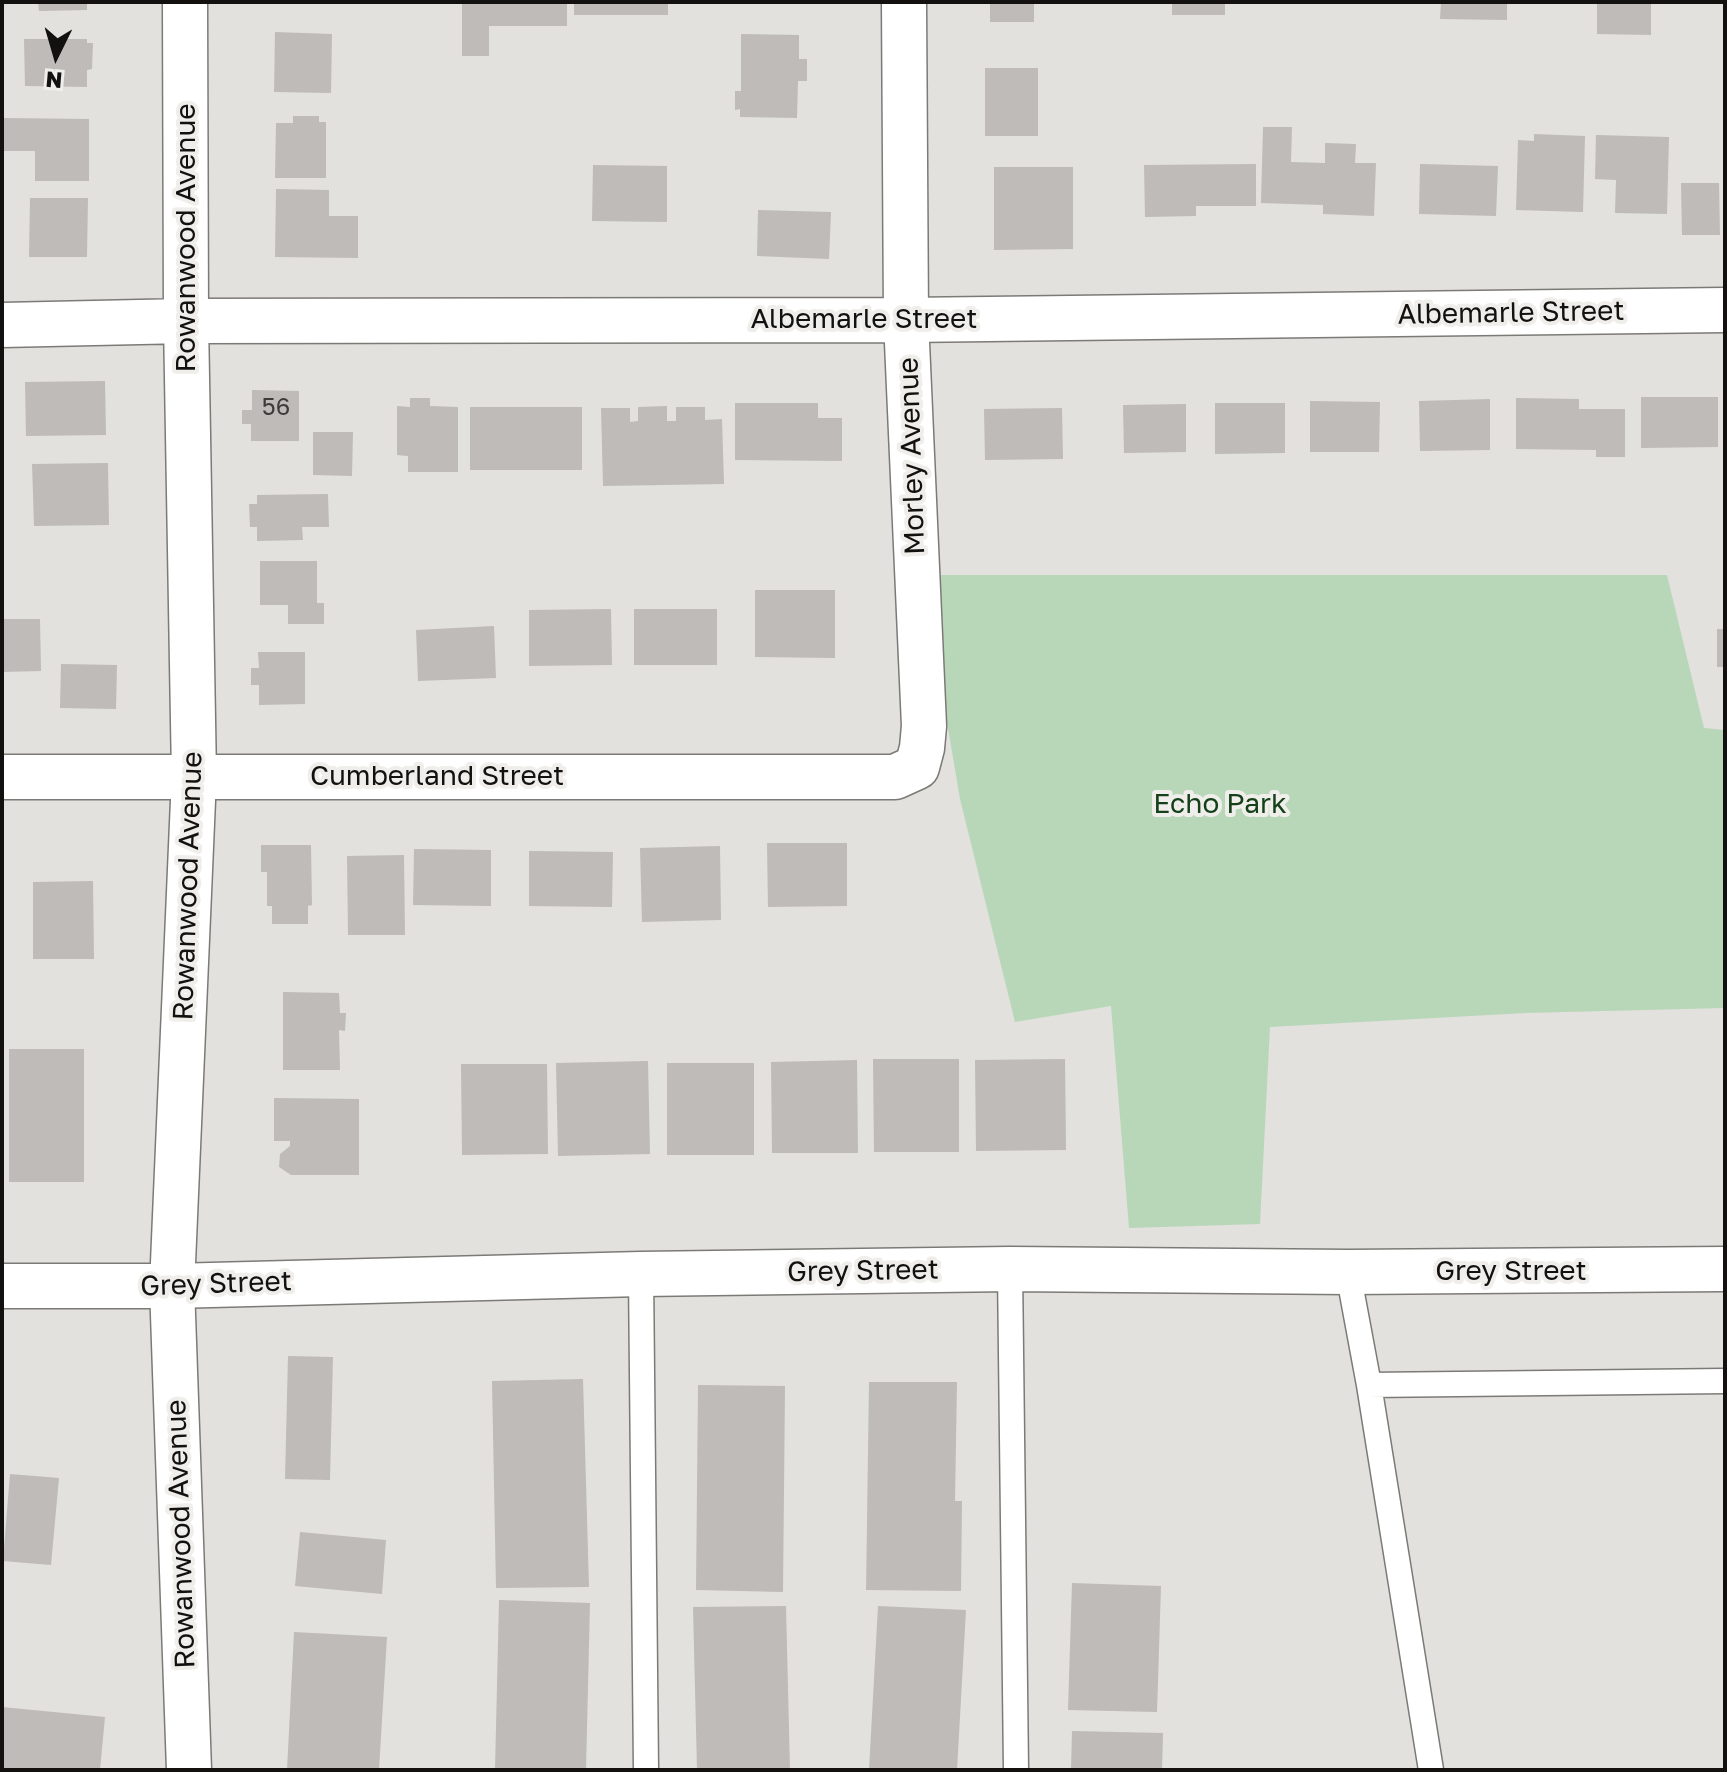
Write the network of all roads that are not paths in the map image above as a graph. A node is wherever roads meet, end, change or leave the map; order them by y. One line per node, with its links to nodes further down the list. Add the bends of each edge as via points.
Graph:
1 (185, 2): 5 (street, Rowanwood Avenue)
2 (904, 2): 4 (street, Morley Avenue)
3 (1725, 310): 4 (street, Albemarle Street)
4 (906, 320): 5 (street, Albemarle Street); 9 (street, Morley Avenue, via 923,737 917,767 895,777)
5 (186, 321): 6 (street, Albemarle Street); 8 (street, Rowanwood Avenue)
6 (2, 325)
7 (2, 777): 8 (street, Cumberland Street)
8 (194, 777): 9 (street, Cumberland Street); 15 (street, Rowanwood Avenue)
9 (873, 777)
10 (1010, 1269): 12 (street, Grey Street); 13 (street, Grey Street); 20 (lane)
11 (1725, 1269): 12 (street, Grey Street)
12 (1348, 1272): 17 (lane)
13 (641, 1274): 15 (street, Grey Street); 19 (lane)
14 (2, 1286): 15 (street, Grey Street)
15 (172, 1286): 18 (street, Rowanwood Avenue)
16 (1725, 1381): 17 (lane)
17 (1369, 1385): 21 (lane)
18 (189, 1770)
19 (646, 1770)
20 (1016, 1770)
21 (1431, 1770)

